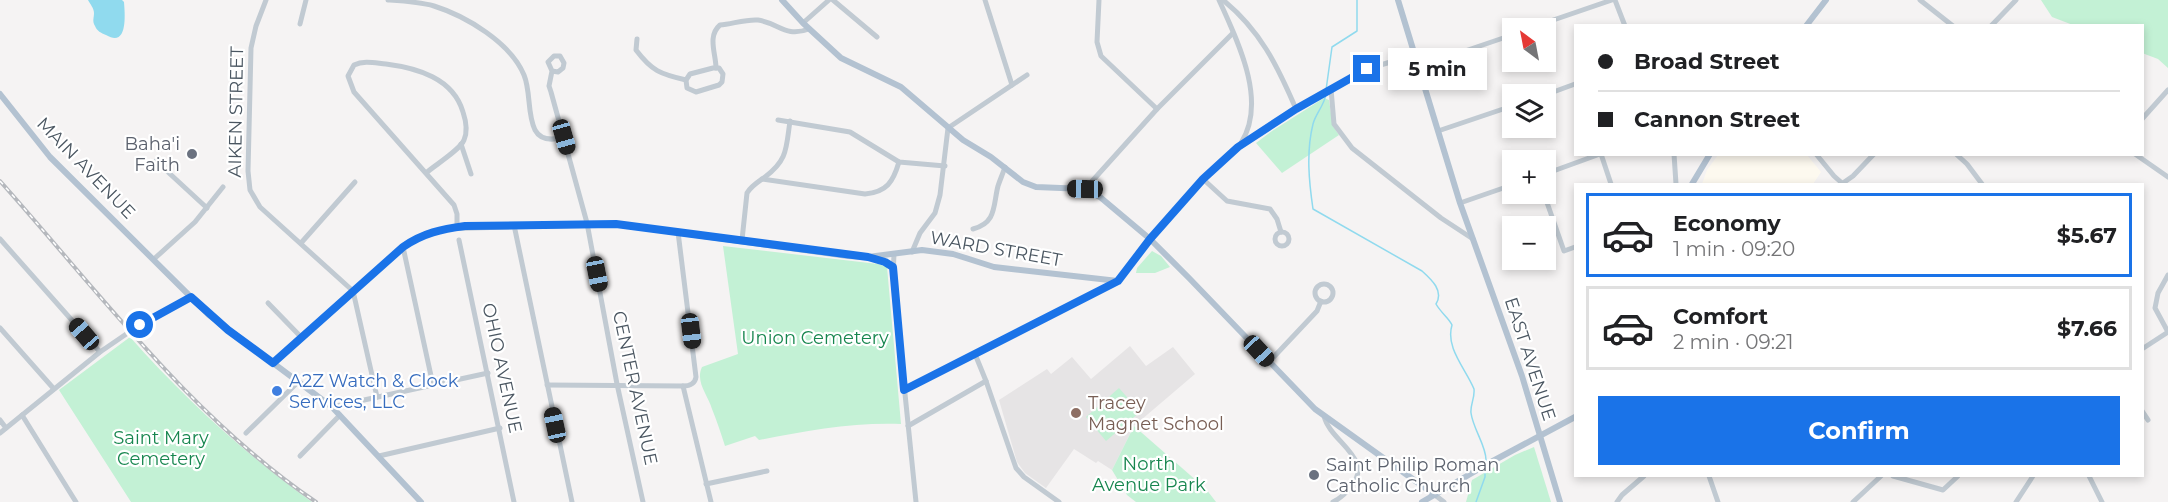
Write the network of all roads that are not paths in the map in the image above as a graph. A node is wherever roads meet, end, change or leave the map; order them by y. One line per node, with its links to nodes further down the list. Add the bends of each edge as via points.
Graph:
1 (266, 0): 91 (street, AIKEN STREET, via 251,48 249,185 260,207)
2 (306, 0): 16 (street)
3 (388, 0): 14 (street)
4 (782, 0): 21 (main road)
5 (831, 0): 21 (street); 23 (street)
6 (985, 0): 33 (street)
7 (1100, 0): 38 (street, via 1096,42 1101,56)
8 (1221, 0): 22 (street); 39 (street, via 1254,29 1278,67)
9 (1398, 0): 26 (main road, EAST AVENUE)
10 (1613, 0): 15 (street); 17 (street)
11 (1826, 0): 18 (main road)
12 (1920, 0): 19 (street)
13 (2016, 0): 20 (street)
14 (402, 1): 46 (street, via 433,6 494,37 524,74 535,129 542,137)
15 (1556, 19)
16 (300, 24)
17 (1624, 24)
18 (1808, 24)
19 (1950, 24)
20 (1993, 24)
21 (806, 26): 28 (street, via 799,32 788,32 758,20 720,25 712,45); 44 (main road, via 841,58 917,99)
22 (1233, 33): 38 (street); 48 (street, via 1246,64 1251,118)
23 (877, 37)
24 (1502, 38): 27 (street)
25 (637, 39): 31 (street, via 636,50 649,67)
26 (1414, 55): 27 (main road, EAST AVENUE); 34 (street, via 1367,69)
27 (1418, 67): 45 (main road, EAST AVENUE)
28 (716, 68): 31 (street, via 690,75); 31 (street, via 723,74 719,85 692,92)
29 (552, 71): 46 (street, CENTER AVENUE, via 549,86)
30 (1027, 75): 33 (street)
31 (686, 80)
32 (1574, 84): 36 (street)
33 (1012, 85): 44 (street)
34 (1330, 89): 39 (street); 88 (street, via 1334,124 1352,148)
35 (2168, 90): 41 (street)
36 (1556, 91)
37 (0, 94): 98 (main road, MAIN AVENUE, via 50,157)
38 (1157, 109): 76 (street)
39 (1296, 109): 48 (street)
40 (1502, 109): 45 (street)
41 (2144, 116)
42 (778, 120): 43 (street)
43 (790, 121): 58 (street, via 850,132); 65 (street, via 783,161)
44 (948, 129): 59 (street); 60 (main road)
45 (1438, 131): 77 (main road, EAST AVENUE)
46 (564, 137): 80 (street, CENTER AVENUE)
47 (461, 144): 62 (street); 62 (street, via 466,126 462,109 454,95 436,79 418,70 387,64 354,65 348,79 354,92); 63 (street)
48 (1238, 147): 66 (street)
49 (1595, 156): 61 (street)
50 (1602, 156): 68 (street)
51 (1674, 156): 69 (street)
52 (1709, 156): 70 (main road)
53 (1818, 156): 71 (street)
54 (1872, 156): 72 (street)
55 (1958, 156): 73 (street)
56 (2138, 156): 64 (street)
57 (156, 161): 79 (street)
58 (898, 162): 59 (street); 65 (street, via 890,186 865,194)
59 (945, 166): 95 (street, via 935,213)
60 (1005, 167): 76 (main road, via 1036,187); 83 (street, via 990,219)
61 (1556, 170)
62 (426, 172): 82 (street, via 455,207)
63 (471, 174)
64 (2168, 177)
65 (762, 179): 90 (street, via 747,193)
66 (1203, 179): 85 (street, via 1227,201 1270,209); 87 (street)
67 (355, 183): 91 (street)
68 (1611, 183)
69 (1676, 183)
70 (1693, 183)
71 (1843, 183)
72 (1845, 183)
73 (1981, 183)
74 (223, 187): 79 (street)
75 (1502, 188): 77 (street)
76 (1085, 189): 87 (main road)
77 (1460, 202): 88 (main road, EAST AVENUE)
78 (1548, 204): 94 (street, via 1564,251)
79 (207, 208): 98 (street)
80 (587, 223): 81 (main road, WARD STREET); 84 (main road, WARD STREET); 117 (street, CENTER AVENUE)
81 (514, 225): 82 (main road, WARD STREET); 119 (street)
82 (457, 227): 93 (main road, WARD STREET, via 426,234)
83 (973, 229)
84 (678, 232): 90 (main road, WARD STREET); 120 (street, via 696,377 693,384)
85 (1281, 232)
86 (0, 239): 92 (street)
87 (1150, 239): 101 (main road); 112 (main road)
88 (1473, 239): 137 (main road, EAST AVENUE)
89 (459, 240): 114 (street, OHIO AVENUE)
90 (742, 240): 97 (main road, WARD STREET)
91 (302, 243): 102 (street, AIKEN STREET)
92 (3, 247): 110 (street)
93 (403, 247): 102 (main road, WARD STREET); 118 (street)
94 (1574, 247)
95 (912, 252): 96 (main road, WARD STREET); 101 (main road, WARD STREET, via 953,254 994,267)
96 (894, 254): 97 (main road, WARD STREET); 99 (street)
97 (868, 257): 99 (street, WARD STREET)
98 (154, 259): 103 (main road, MAIN AVENUE)
99 (893, 267): 122 (street)
100 (2168, 275): 107 (street, via 2155,308)
101 (1118, 281): 111 (street)
102 (353, 291): 108 (main road, WARD STREET); 123 (street)
103 (191, 297): 110 (street); 113 (main road, MAIN AVENUE)
104 (1321, 301): 112 (street, via 1317,311)
105 (268, 303): 108 (street)
106 (0, 328): 121 (street)
107 (2168, 332): 109 (street)
108 (302, 338): 113 (main road, WARD STREET)
109 (2144, 349)
110 (100, 352): 121 (street)
111 (975, 354): 116 (street); 122 (street)
112 (1269, 362): 128 (main road)
113 (273, 363): 115 (main road, MAIN AVENUE)
114 (488, 373): 118 (street); 134 (street, OHIO AVENUE)
115 (299, 381): 124 (main road, MAIN AVENUE); 136 (street)
116 (986, 381): 132 (street); 157 (street, via 1016,468)
117 (617, 384): 119 (street); 120 (street); 154 (street, CENTER AVENUE)
118 (433, 385): 123 (street)
119 (547, 385): 153 (street)
120 (683, 386): 148 (street)
121 (54, 389): 126 (street)
122 (904, 390): 132 (street)
123 (377, 397): 124 (street)
124 (332, 407): 127 (main road, MAIN AVENUE)
125 (2144, 414): 131 (street)
126 (22, 415): 133 (street); 150 (street)
127 (340, 415): 138 (street); 139 (main road, MAIN AVENUE)
128 (1324, 416): 149 (main road); 158 (street, via 1326,425 1359,467 1354,484)
129 (1574, 418): 137 (main road)
130 (0, 420): 133 (street)
131 (2148, 420)
132 (908, 426): 156 (street)
133 (6, 428): 135 (street)
134 (500, 428): 139 (street); 152 (street, OHIO AVENUE)
135 (0, 432)
136 (246, 433)
137 (1540, 436): 149 (main road); 161 (main road, EAST AVENUE)
138 (300, 456)
139 (378, 456): 151 (main road, MAIN AVENUE)
140 (767, 471): 148 (street)
141 (1643, 477): 162 (street)
142 (1712, 477): 163 (street)
143 (1880, 477): 164 (street)
144 (1897, 477): 145 (street, via 1943,490)
145 (1957, 477)
146 (2032, 477): 165 (street)
147 (2090, 477): 166 (street)
148 (706, 484): 155 (street)
149 (1435, 495): 159 (main road); 160 (street)
150 (76, 502)
151 (421, 502)
152 (514, 502)
153 (572, 502)
154 (643, 502)
155 (711, 502)
156 (916, 502)
157 (1059, 502)
158 (1334, 502)
159 (1422, 502)
160 (1443, 502)
161 (1560, 502)
162 (1617, 502)
163 (1718, 502)
164 (1853, 502)
165 (2016, 502)
166 (2102, 502)

